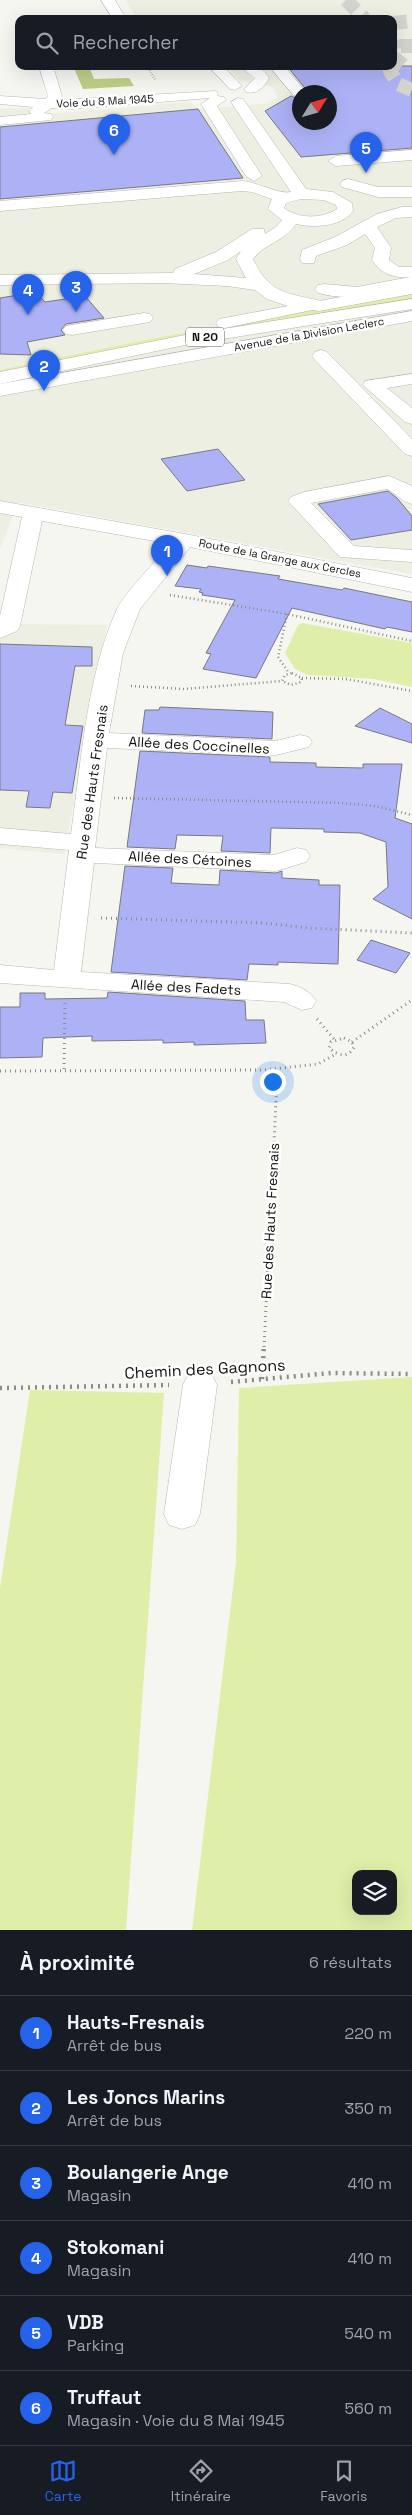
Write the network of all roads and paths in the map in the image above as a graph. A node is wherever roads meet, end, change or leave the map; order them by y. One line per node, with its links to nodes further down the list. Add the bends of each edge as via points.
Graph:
1 (108, 0): 2 (main road)
2 (118, 15)
3 (47, 70): 14 (main road, via 55,96)
4 (220, 70): 8 (main road)
5 (254, 70): 9 (main road, via 262,78 260,84)
6 (279, 70): 7 (main road)
7 (292, 85)
8 (235, 86): 9 (main road); 11 (main road, via 216,89)
9 (251, 88): 13 (main road, via 256,92 255,97)
10 (0, 89): 12 (main road)
11 (213, 99): 13 (main road); 14 (main road, Voie du 8 Mai 1945); 16 (main road); 19 (main road)
12 (6, 101): 14 (main road, Voie du 8 Mai 1945)
13 (238, 102): 21 (main road)
14 (49, 104): 15 (main road, via 33,112)
15 (0, 114)
16 (0, 121)
17 (412, 154): 18 (main road)
18 (336, 161)
19 (254, 176)
20 (348, 184): 23 (main road)
21 (301, 194): 22 (main road, via 327,195); 25 (main road)
22 (344, 203): 23 (main road); 26 (main road, via 346,207 341,214)
23 (408, 203): 27 (main road)
24 (0, 206): 25 (main road, via 242,186 254,187)
25 (286, 210): 26 (main road, via 309,220); 30 (main road, via 271,225 222,256); 32 (main road, via 284,230 244,259)
26 (328, 219): 32 (main road, via 263,257)
27 (368, 226): 28 (main road, via 308,254); 29 (main road, via 383,248 398,262 393,271)
28 (308, 259)
29 (412, 272)
30 (166, 278): 31 (main road); 32 (main road)
31 (0, 280)
32 (256, 281): 35 (main road, via 270,295 282,300); 39 (main road, via 252,300 242,312)
33 (412, 282): 35 (main road)
34 (412, 289): 35 (main road)
35 (322, 298): 39 (main road)
36 (412, 304): 43 (main road, Avenue de la Division Leclerc / N 20, via 185,340)
37 (412, 316): 45 (main road, Avenue de la Division Leclerc / N 20)
38 (144, 318): 40 (main road)
39 (225, 323): 42 (main road)
40 (72, 330)
41 (321, 356): 47 (main road)
42 (0, 367)
43 (0, 378)
44 (410, 379): 46 (main road, via 372,385)
45 (0, 390)
46 (412, 418)
47 (412, 450)
48 (412, 498): 52 (main road, via 404,489 389,482 298,501 348,552)
49 (0, 507): 50 (main road, Route de la Grange aux Cercles)
50 (33, 513): 51 (main road, Route de la Grange aux Cercles); 56 (main road, via 9,626)
51 (186, 540): 53 (main road, Route de la Grange aux Cercles); 54 (main road, Rue des Hauts Fresnais)
52 (412, 556)
53 (412, 584)
54 (143, 590): 55 (path); 61 (main road, Rue des Hauts Fresnais, via 129,608 112,653)
55 (287, 614): 57 (path); 58 (path, via 278,657)
56 (0, 631)
57 (412, 641)
58 (289, 673): 59 (path); 60 (path, via 282,676)
59 (302, 678): 60 (path, via 295,685); 62 (path, via 346,679)
60 (282, 681): 61 (path, via 184,689)
61 (106, 684): 63 (main road, Rue des Hauts Fresnais)
62 (412, 691)
63 (96, 740): 64 (main road, Allée des Coccinelles, via 276,748); 65 (main road, Rue des Hauts Fresnais)
64 (300, 742)
65 (91, 797): 66 (path, via 341,803 374,806); 68 (main road, Rue des Hauts Fresnais)
66 (412, 815)
67 (0, 836): 68 (main road, Allée des Cétoines)
68 (83, 849): 69 (main road, Allée des Cétoines, via 276,863); 70 (main road, Rue des Hauts Fresnais)
69 (297, 856)
70 (73, 917): 71 (path, via 264,923); 73 (main road, Rue des Hauts Fresnais)
71 (412, 933)
72 (0, 974): 73 (main road)
73 (66, 980): 75 (main road, Allée des Fadets, via 290,993); 78 (path)
74 (412, 1000): 76 (path)
75 (302, 1001)
76 (352, 1042): 77 (path, via 352,1051 345,1055); 77 (path, via 339,1038 331,1042 329,1048)
77 (336, 1054): 79 (path, via 318,1064)
78 (64, 1069): 79 (path); 80 (path)
79 (264, 1070): 82 (path, Rue des Hauts Fresnais, via 274,1074 277,1081)
80 (0, 1071)
81 (412, 1374): 82 (path, Chemin des Gagnons, via 331,1373)
82 (262, 1379): 83 (path, Chemin des Gagnons)
83 (200, 1385): 84 (path, Chemin des Gagnons); 85 (main road)
84 (0, 1388)
85 (182, 1514)

